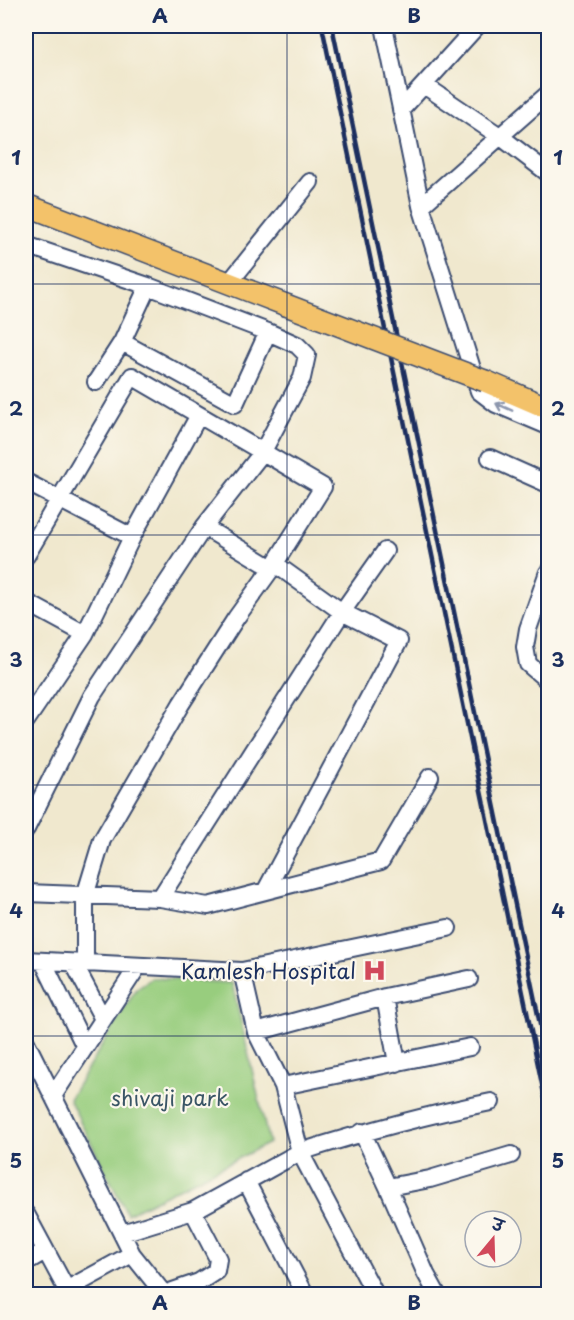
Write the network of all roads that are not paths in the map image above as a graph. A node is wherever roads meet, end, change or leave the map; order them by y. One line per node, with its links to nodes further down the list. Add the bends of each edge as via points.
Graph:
1 (477, 26): 3 (street)
2 (389, 28): 5 (street)
3 (424, 85): 5 (street); 6 (street)
4 (549, 94): 6 (street)
5 (401, 110): 10 (street)
6 (501, 137): 7 (street); 10 (street)
7 (545, 164)
8 (310, 182): 12 (street)
9 (26, 205): 12 (main road)
10 (421, 206): 16 (street)
11 (27, 250): 13 (street)
12 (229, 283): 16 (main road, bridge)
13 (148, 286): 14 (street); 15 (street)
14 (268, 332): 15 (street, via 235,404); 22 (street, via 297,345 307,355 302,378)
15 (122, 342): 17 (street)
16 (480, 377): 18 (street); 19 (main road); 21 (street, one-way to 16, via 496,404 479,391)
17 (96, 381)
18 (549, 401)
19 (549, 408)
20 (199, 415): 22 (street); 26 (street, via 132,376); 28 (street)
21 (549, 426)
22 (262, 453): 27 (street); 31 (street, via 323,487)
23 (490, 458): 25 (street)
24 (26, 482): 26 (street)
25 (549, 484)
26 (59, 500): 28 (street); 30 (street)
27 (204, 527): 31 (street); 39 (street, via 92,696)
28 (132, 537): 35 (street)
29 (385, 551): 34 (street)
30 (26, 556)
31 (272, 568): 34 (street, via 278,566); 42 (street, via 181,704 102,840)
32 (549, 572): 36 (street, via 525,647 528,664)
33 (26, 602): 35 (street)
34 (342, 612): 40 (street, via 399,642); 43 (street)
35 (85, 634): 37 (street)
36 (549, 681)
37 (26, 721)
38 (430, 777): 40 (street, via 381,861)
39 (27, 823)
40 (266, 890): 43 (street, via 208,906)
41 (26, 893): 42 (street)
42 (85, 896): 43 (street); 47 (street)
43 (160, 898)
44 (448, 928): 49 (street)
45 (26, 960): 46 (street)
46 (43, 961): 47 (street); 55 (street)
47 (80, 964): 48 (street); 52 (street)
48 (138, 966): 49 (street); 52 (street)
49 (242, 971): 53 (street)
50 (469, 979): 51 (street)
51 (385, 997): 53 (street); 57 (street)
52 (103, 1019): 55 (street)
53 (256, 1032): 58 (street)
54 (26, 1042): 59 (street)
55 (85, 1047): 59 (street)
56 (470, 1047): 57 (street)
57 (397, 1063): 58 (street)
58 (283, 1086): 62 (street)
59 (53, 1096): 68 (street)
60 (491, 1102): 61 (street)
61 (362, 1132): 62 (street); 65 (street)
62 (300, 1152): 64 (street); 75 (street)
63 (511, 1155): 65 (street, via 430,1179)
64 (246, 1181): 66 (street); 74 (street)
65 (388, 1186): 76 (street)
66 (193, 1211): 68 (street); 73 (street, via 218,1259 216,1271 199,1282)
67 (26, 1214): 69 (street)
68 (122, 1233): 70 (street)
69 (45, 1251): 71 (street); 72 (street)
70 (132, 1254): 72 (street); 73 (street)
71 (26, 1262)
72 (67, 1292)
73 (164, 1294)
74 (305, 1294)
75 (375, 1294)
76 (437, 1294)

